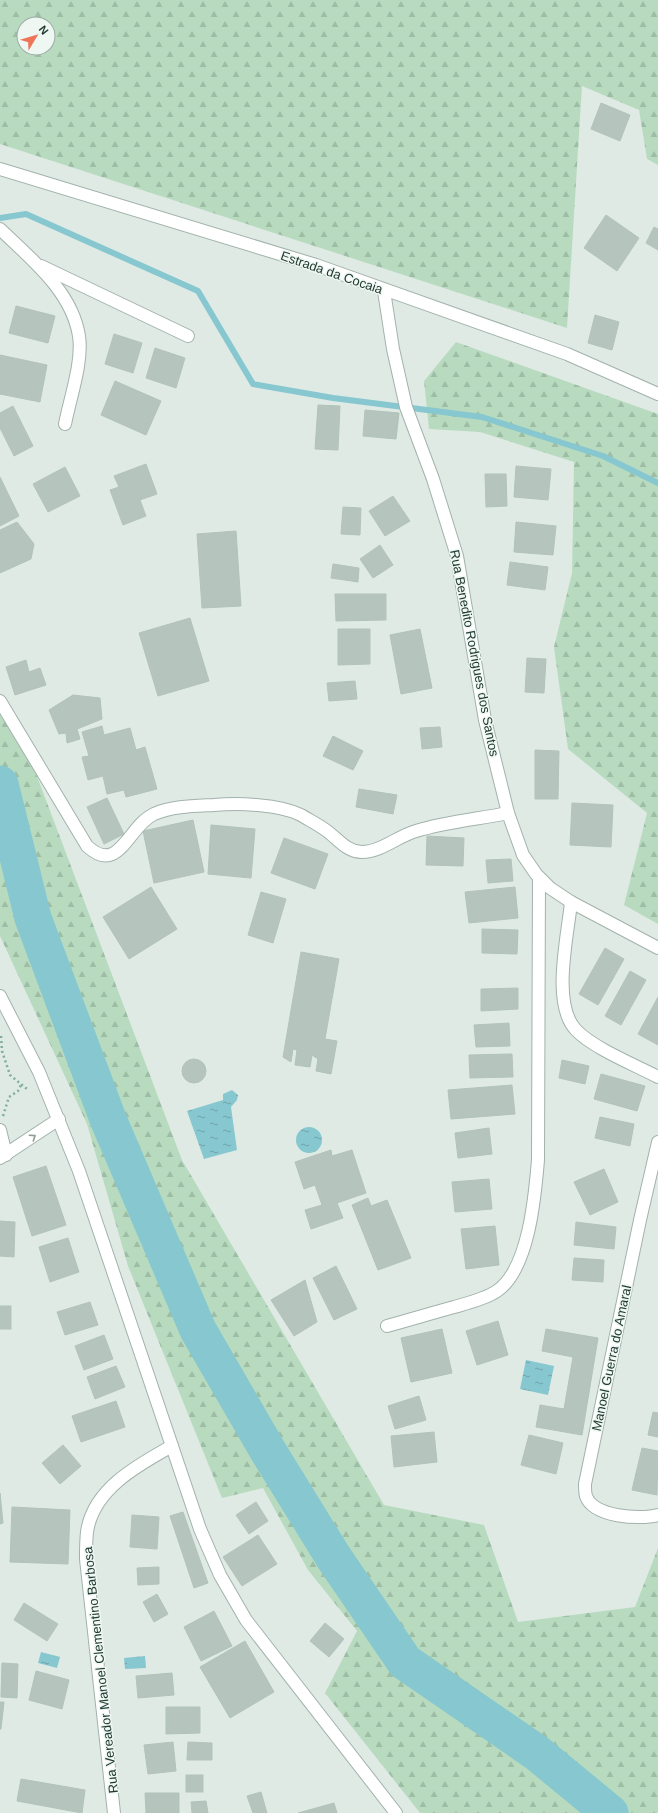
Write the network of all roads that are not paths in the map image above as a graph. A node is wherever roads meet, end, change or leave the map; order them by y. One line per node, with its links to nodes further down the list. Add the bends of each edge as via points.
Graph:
1 (0, 169): 4 (street, Estrada da Cocaia, via 316,265)
2 (0, 229): 3 (street)
3 (38, 265): 5 (street); 7 (street, via 58,289 73,315 80,337 79,360)
4 (384, 290): 6 (street, Estrada da Cocaia, via 567,354); 9 (street, Rua Benedito Rodrigues dos Santos, via 392,349 406,407 433,479 457,556 485,720)
5 (188, 336)
6 (658, 394)
7 (65, 424)
8 (0, 701): 9 (street, via 88,846 102,856 110,856 119,850 146,818 180,807 237,803 299,814 327,831 349,849 363,852 415,831)
9 (508, 813): 10 (street, Rua Benedito Rodrigues dos Santos, via 523,855)
10 (539, 878): 11 (street, Rua Benedito Rodrigues dos Santos); 19 (street, via 538,1160 534,1201 516,1267 507,1282 497,1291 479,1300)
11 (571, 902): 12 (street, Rua Benedito Rodrigues dos Santos); 14 (street, via 562,986 564,1009 575,1029 590,1042)
12 (658, 948)
13 (0, 996): 15 (street, via 39,1072)
14 (658, 1077)
15 (59, 1119): 18 (street, one-way to 15); 20 (street)
16 (2, 1126): 18 (street)
17 (658, 1142): 21 (street, Manoel Guerra do Amaral, via 585,1484 586,1496 592,1506 604,1512 617,1516)
18 (3, 1157)
19 (387, 1326)
20 (172, 1446): 22 (street, Rua Vereador Manoel Clementino Barbosa, via 141,1464 112,1486 95,1507 87,1531 86,1559); 23 (street, via 200,1529 220,1575 246,1620)
21 (658, 1515)
22 (114, 1813)
23 (396, 1813)

